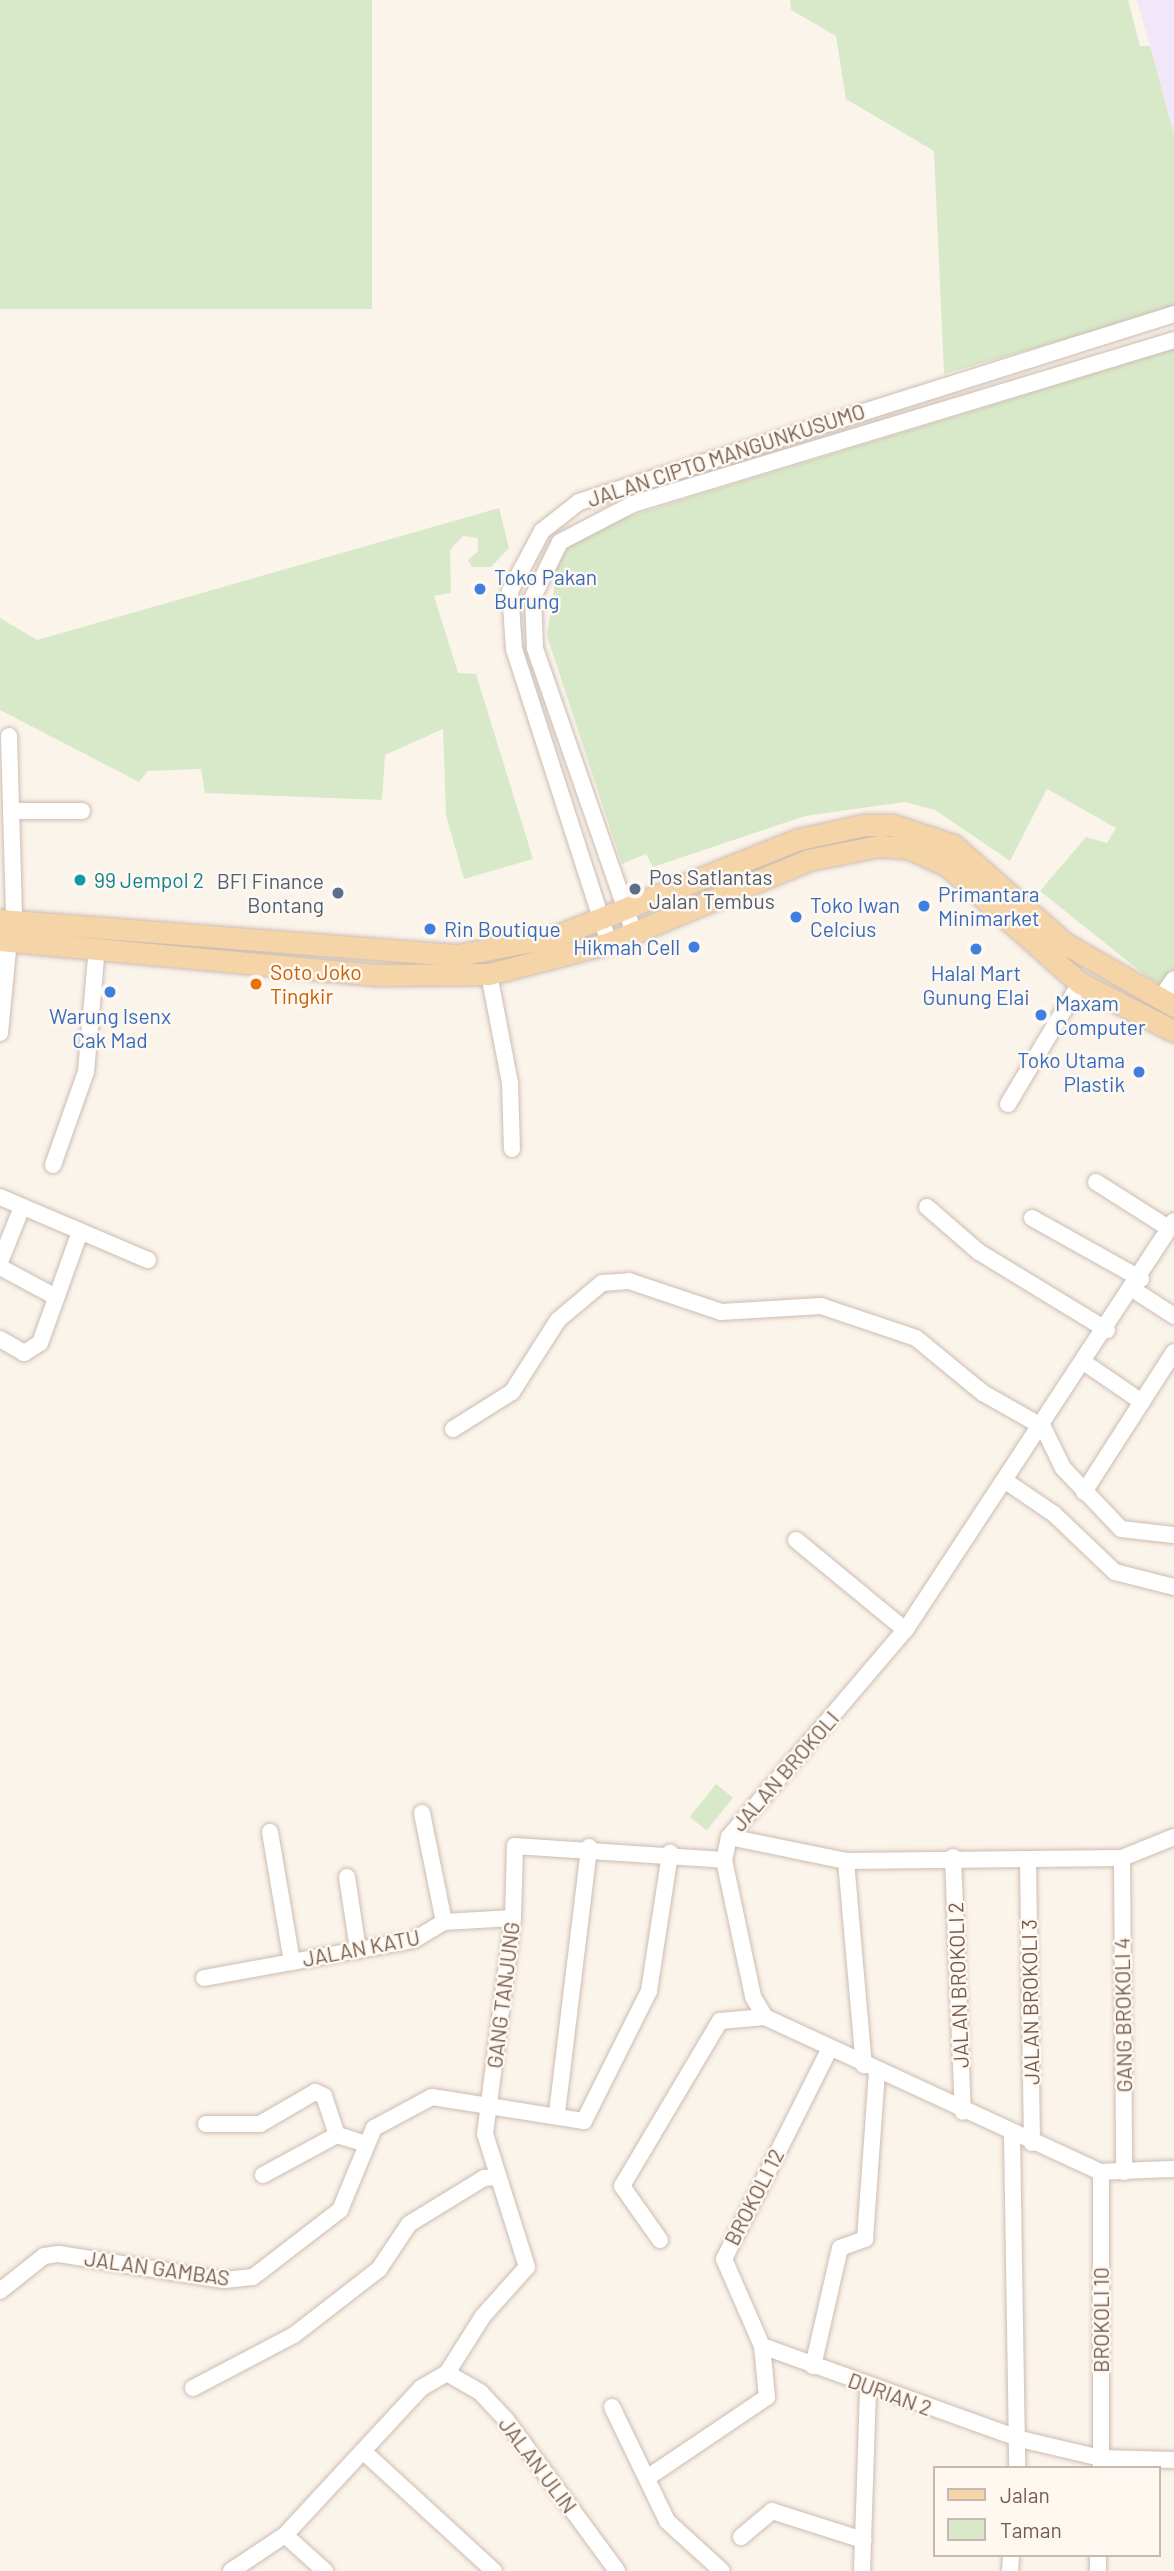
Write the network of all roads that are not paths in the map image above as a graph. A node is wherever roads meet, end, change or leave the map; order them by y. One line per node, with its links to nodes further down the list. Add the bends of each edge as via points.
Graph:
1 (1174, 314): 3 (street, JALAN CIPTO MANGUNKUSUMO)
2 (1174, 340): 4 (street, JALAN CIPTO MANGUNKUSUMO)
3 (1016, 363): 4 (street); 9 (street, JALAN CIPTO MANGUNKUSUMO, via 579,502 530,545 510,591 514,649)
4 (1023, 387): 8 (street, JALAN CIPTO MANGUNKUSUMO, via 623,508 560,542 533,597 535,648)
5 (9, 736): 6 (street)
6 (11, 811): 7 (street); 10 (street)
7 (82, 811)
8 (627, 906): 9 (main road); 11 (street, JALAN CIPTO MANGUNKUSUMO); 18 (main road, via 796,840 863,825 893,825 953,845 1064,943)
9 (600, 918): 12 (main road, via 554,937 458,955); 13 (street, JALAN CIPTO MANGUNKUSUMO)
10 (6, 930): 12 (main road); 14 (main road); 20 (street)
11 (633, 930): 13 (main road); 17 (main road, via 808,860 878,846 908,848 955,872)
12 (168, 942): 14 (main road); 15 (main road, via 378,975)
13 (609, 943): 15 (main road)
14 (97, 947): 23 (street, via 86,1072)
15 (489, 974): 22 (street, via 510,1083)
16 (1174, 979): 18 (street)
17 (1080, 983): 19 (main road); 21 (street)
18 (1167, 1003)
19 (1174, 1031)
20 (0, 1032)
21 (1009, 1104)
22 (512, 1149)
23 (53, 1165)
24 (1096, 1182): 29 (street)
25 (0, 1197): 26 (street)
26 (22, 1207): 30 (street); 32 (street)
27 (927, 1208): 36 (street, via 979,1252)
28 (1032, 1218): 33 (street)
29 (1172, 1225): 33 (street, JALAN BROKOLI)
30 (80, 1232): 31 (street); 34 (street)
31 (148, 1260)
32 (0, 1264): 34 (street)
33 (1138, 1284): 35 (street); 36 (street, JALAN BROKOLI)
34 (56, 1297): 37 (street, via 35,1349 24,1353)
35 (1174, 1316)
36 (1107, 1330): 39 (street, JALAN BROKOLI)
37 (0, 1339)
38 (1174, 1352): 40 (street)
39 (1085, 1363): 40 (street); 41 (street, JALAN BROKOLI)
40 (1142, 1402): 44 (street)
41 (1043, 1427): 42 (street, via 886,1323 804,1305 721,1312 642,1284 611,1280 583,1293 558,1320 512,1392); 43 (street, JALAN BROKOLI); 44 (street, via 1063,1468)
42 (453, 1429)
43 (1010, 1477): 47 (street, via 1115,1572); 48 (street, JALAN BROKOLI)
44 (1084, 1492): 45 (street, via 1121,1529)
45 (1174, 1535)
46 (796, 1540): 48 (street)
47 (1174, 1587)
48 (905, 1630): 51 (street, JALAN BROKOLI)
49 (422, 1813): 62 (street)
50 (270, 1832): 64 (street)
51 (729, 1837): 57 (street, JALAN BROKOLI); 59 (street)
52 (1174, 1837): 56 (street)
53 (589, 1847): 54 (street); 61 (street, GANG TANJUNG, via 515,1846); 71 (street)
54 (670, 1853): 57 (street); 71 (street, JALAN GAMBAS, via 645,2001 584,2121 572,2123)
55 (953, 1857): 58 (street); 59 (street); 70 (street, JALAN BROKOLI 2)
56 (1122, 1858): 58 (street); 79 (street, GANG BROKOLI 4)
57 (724, 1860): 66 (street, JALAN BROKOLI, via 753,1997)
58 (1028, 1860): 76 (street, JALAN BROKOLI 3)
59 (846, 1861): 68 (street)
60 (347, 1877): 63 (street)
61 (513, 1918): 62 (street, JALAN KATU); 69 (street, GANG TANJUNG)
62 (444, 1922): 63 (street, JALAN KATU, via 432,1934)
63 (358, 1950): 64 (street, JALAN KATU)
64 (292, 1962): 65 (street, JALAN KATU)
65 (204, 1978)
66 (765, 2017): 67 (street); 82 (street, via 720,2021 622,2186)
67 (829, 2050): 68 (street); 84 (street, BROKOLI 12, via 725,2254)
68 (871, 2068): 70 (street); 85 (street, via 865,2239 840,2248)
69 (489, 2109): 71 (street, JALAN GAMBAS); 75 (street, JALAN GAMBAS, via 447,2095 420,2101 374,2128); 81 (street, GANG TANJUNG, via 485,2138)
70 (963, 2112): 73 (street)
71 (557, 2113)
72 (206, 2124): 74 (street, via 260,2124 315,2092 324,2096)
73 (1012, 2134): 76 (street); 90 (street)
74 (337, 2135): 75 (street); 80 (street)
75 (363, 2143): 83 (street, JALAN GAMBAS, via 340,2210 253,2277 224,2280 59,2254 39,2259)
76 (1032, 2143): 78 (street)
77 (1174, 2169): 79 (street)
78 (1101, 2172): 79 (street); 93 (street, BROKOLI 10)
79 (1125, 2172)
80 (263, 2175)
81 (498, 2178): 86 (street, via 527,2267 483,2316); 87 (street, via 484,2178 409,2224 373,2275 294,2335)
82 (660, 2240)
83 (0, 2291)
84 (761, 2346): 85 (street, DURIAN 2); 95 (street, BROKOLI 12, via 767,2397)
85 (813, 2366): 88 (street, DURIAN 2)
86 (447, 2373): 91 (street, via 421,2388); 102 (street, JALAN ULIN, via 481,2393 507,2421)
87 (193, 2388)
88 (868, 2388): 90 (street, DURIAN 2); 98 (street)
89 (612, 2407): 95 (street)
90 (1020, 2439): 93 (street, DURIAN 2); 94 (street)
91 (364, 2452): 96 (street); 101 (street)
92 (1174, 2460): 93 (street, DURIAN 2)
93 (1101, 2463)
94 (1017, 2466)
95 (647, 2478): 103 (street, via 667,2521)
96 (285, 2535): 99 (street); 100 (street)
97 (741, 2537): 98 (street, via 772,2511)
98 (863, 2540): 104 (street)
99 (231, 2571)
100 (325, 2571)
101 (494, 2571)
102 (617, 2571)
103 (722, 2571)
104 (862, 2571)

